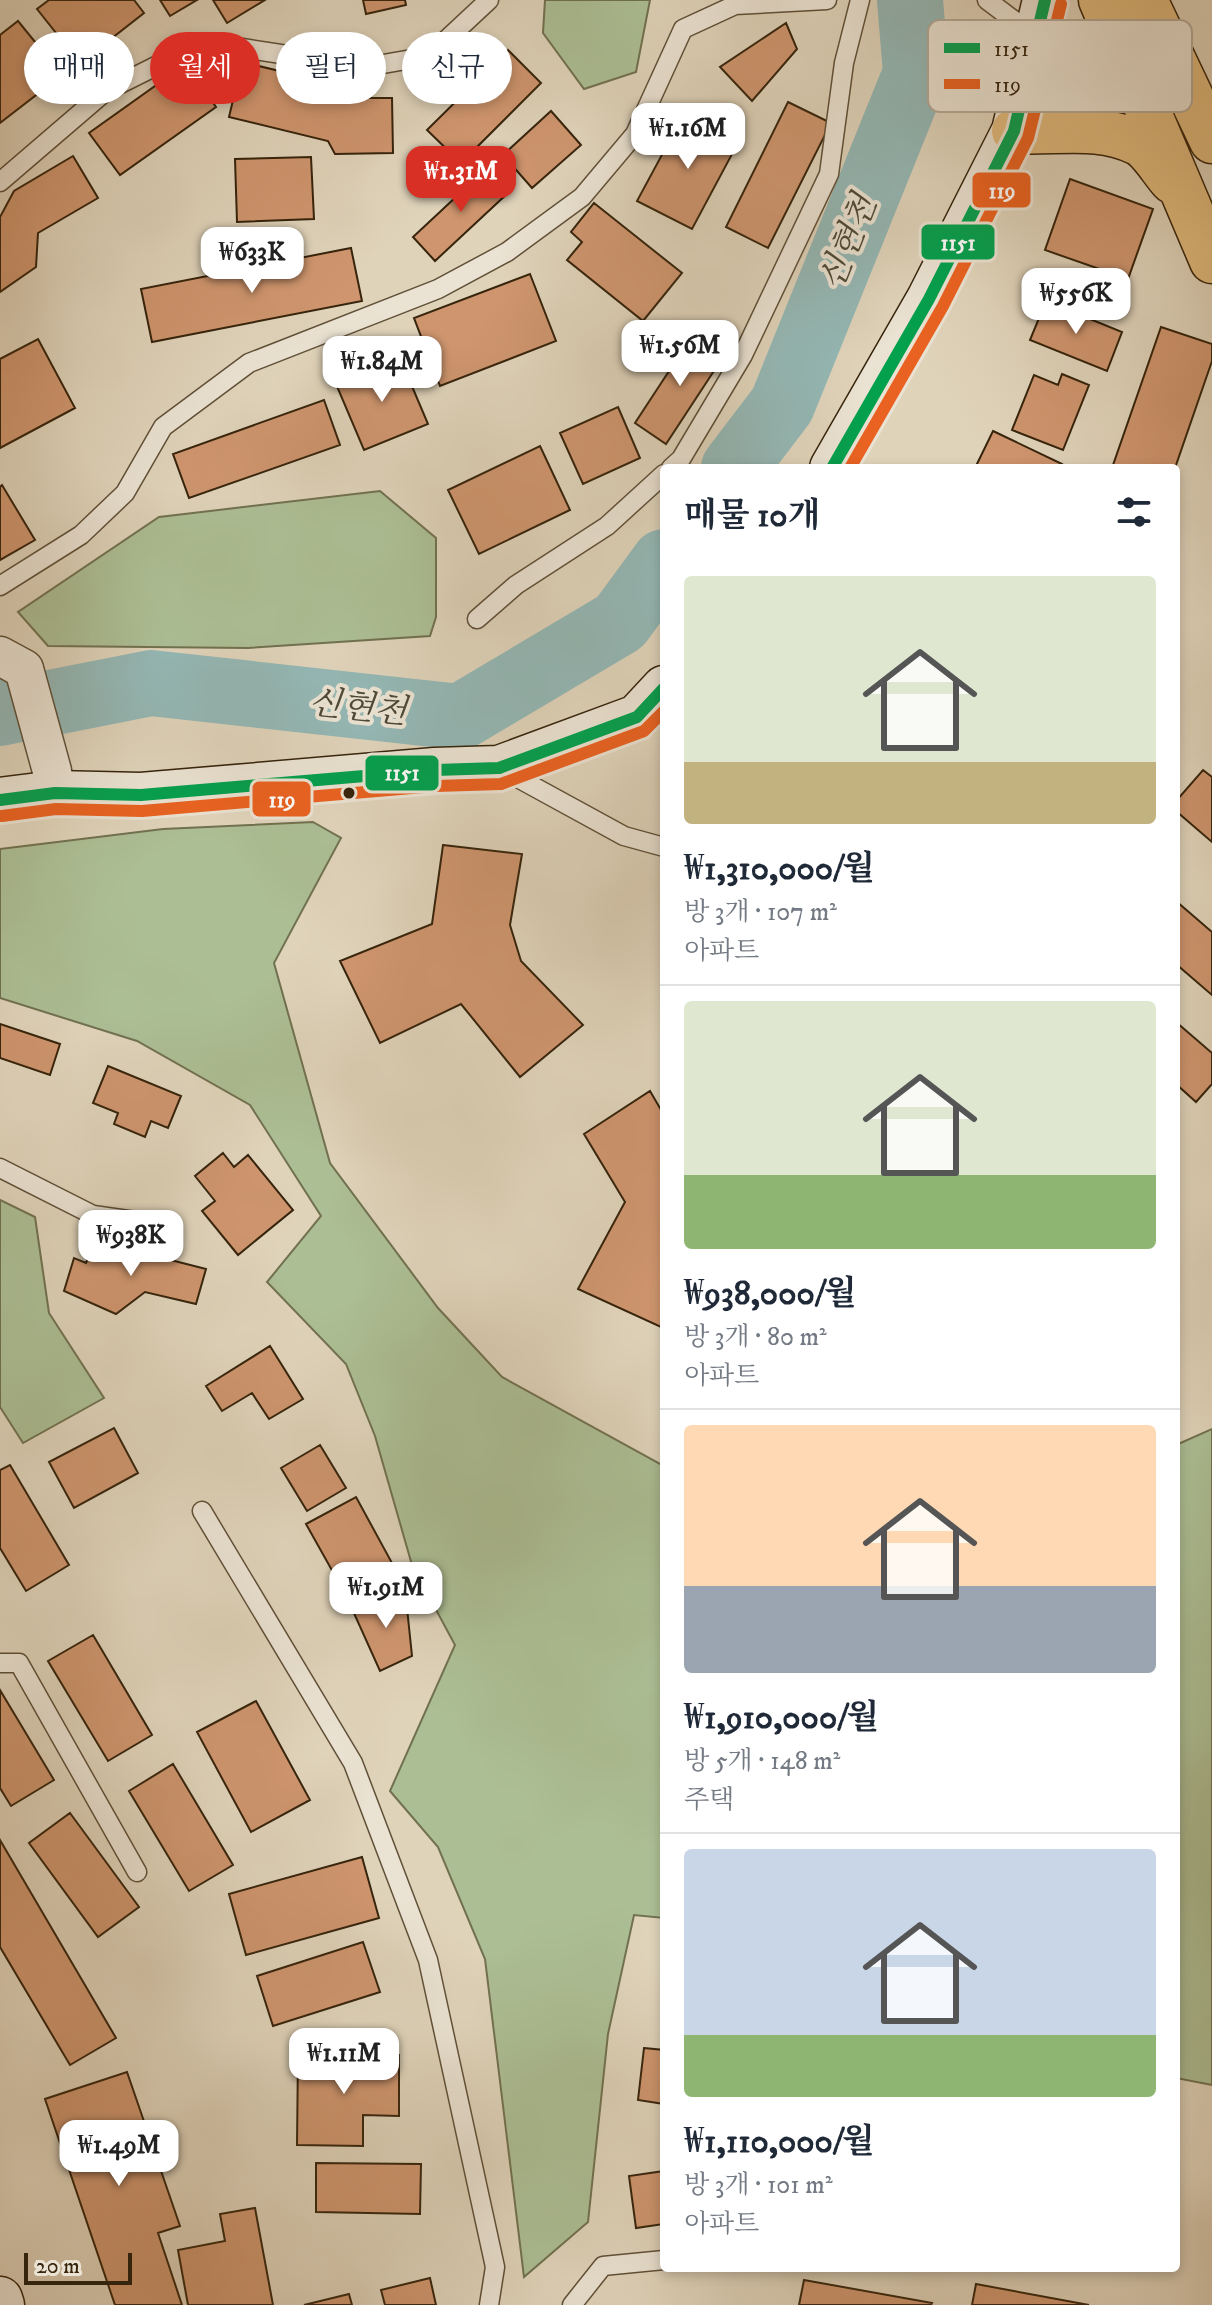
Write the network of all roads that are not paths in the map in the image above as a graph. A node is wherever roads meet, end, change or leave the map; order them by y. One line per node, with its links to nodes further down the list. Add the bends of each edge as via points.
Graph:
1 (489, 0): 15 (lane, via 429,56 366,67 242,48 188,50 106,91)
2 (827, 0): 21 (lane, via 735,5 683,29 635,134 582,197 507,252 438,289 249,363 163,427 125,493 81,535)
3 (860, 0): 18 (lane, via 844,63 829,174 743,355)
4 (987, 0): 7 (lane)
5 (1101, 0): 8 (highway)
6 (1145, 0): 9 (highway)
7 (1040, 19)
8 (1110, 20)
9 (1155, 20)
10 (1192, 99): 14 (highway)
11 (1018, 112): 13 (main road)
12 (1149, 112): 16 (highway)
13 (1014, 131): 16 (highway, via 1087,129 1140,144); 19 (main road, via 929,299)
14 (1212, 141)
15 (0, 182)
16 (1185, 195): 17 (highway)
17 (1212, 261)
18 (675, 464)
19 (834, 464)
20 (660, 478): 22 (lane, via 607,526 516,585)
21 (0, 586)
22 (477, 619)
23 (12, 662): 26 (street)
24 (660, 692): 25 (main road, via 637,717)
25 (499, 768): 26 (main road, via 141,795); 28 (lane, via 624,836)
26 (54, 782): 27 (main road)
27 (0, 800)
28 (660, 846)
29 (0, 1168): 30 (lane, via 93,1215)
30 (156, 1224)
31 (202, 1511): 37 (lane, via 353,1763 428,1960 495,2267)
32 (0, 1663): 33 (lane, via 19,1663)
33 (137, 1872)
34 (660, 2260): 38 (lane, via 603,2266)
35 (0, 2299): 36 (main road)
36 (2, 2305)
37 (489, 2305)
38 (572, 2305)

